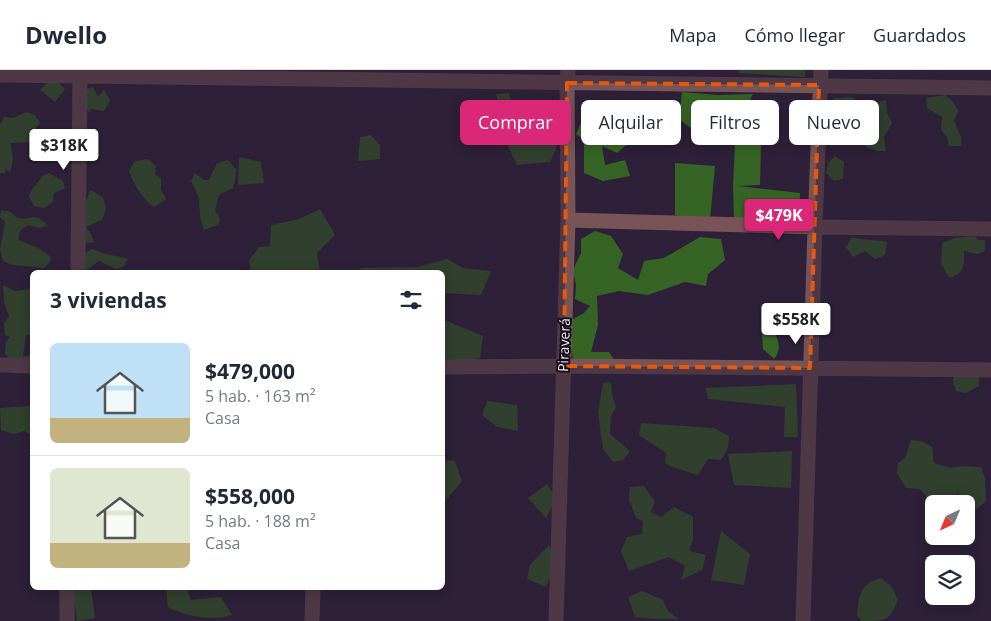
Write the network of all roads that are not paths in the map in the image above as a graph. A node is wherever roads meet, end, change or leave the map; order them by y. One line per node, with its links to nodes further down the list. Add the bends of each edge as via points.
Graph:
1 (90, 74): 2 (street); 3 (street); 10 (street)
2 (339, 75): 4 (street)
3 (0, 76)
4 (567, 76): 5 (street); 7 (street, Piraverá)
5 (820, 78): 6 (street); 8 (street)
6 (991, 88)
7 (568, 220): 8 (street); 13 (street, Piraverá)
8 (814, 227): 9 (street); 15 (street)
9 (991, 229)
10 (78, 266)
11 (0, 365): 12 (street)
12 (30, 366)
13 (564, 366): 14 (street); 15 (street); 21 (street, Piraverá)
14 (445, 367)
15 (810, 368): 16 (street); 22 (street)
16 (991, 370)
17 (67, 590): 19 (street)
18 (313, 590): 20 (street)
19 (67, 621)
20 (312, 621)
21 (556, 621)
22 (803, 621)

